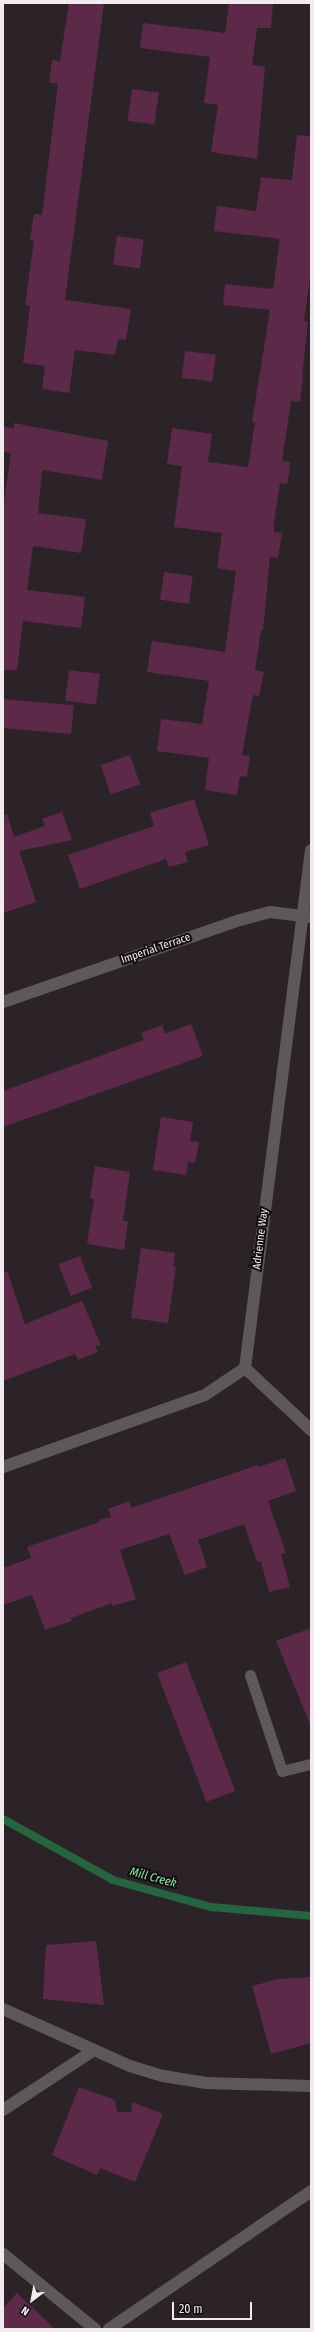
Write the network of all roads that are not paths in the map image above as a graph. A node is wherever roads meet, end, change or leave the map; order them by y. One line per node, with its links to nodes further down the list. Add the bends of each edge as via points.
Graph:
1 (311, 850): 2 (street, Adrienne Way)
2 (306, 917): 3 (street, Imperial Terrace, via 270,912 240,920); 4 (street, Adrienne Way)
3 (3, 1002)
4 (245, 1368): 5 (street); 6 (street, via 205,1395)
5 (311, 1430)
6 (3, 1467)
7 (250, 1675): 8 (lane, via 282,1771)
8 (311, 1764)
9 (3, 2009): 10 (street)
10 (94, 2050): 11 (street, via 130,2066 163,2076 206,2083); 12 (street)
11 (311, 2086)
12 (3, 2110)
13 (311, 2191): 16 (street)
14 (3, 2254): 15 (street)
15 (95, 2329)
16 (109, 2329)

